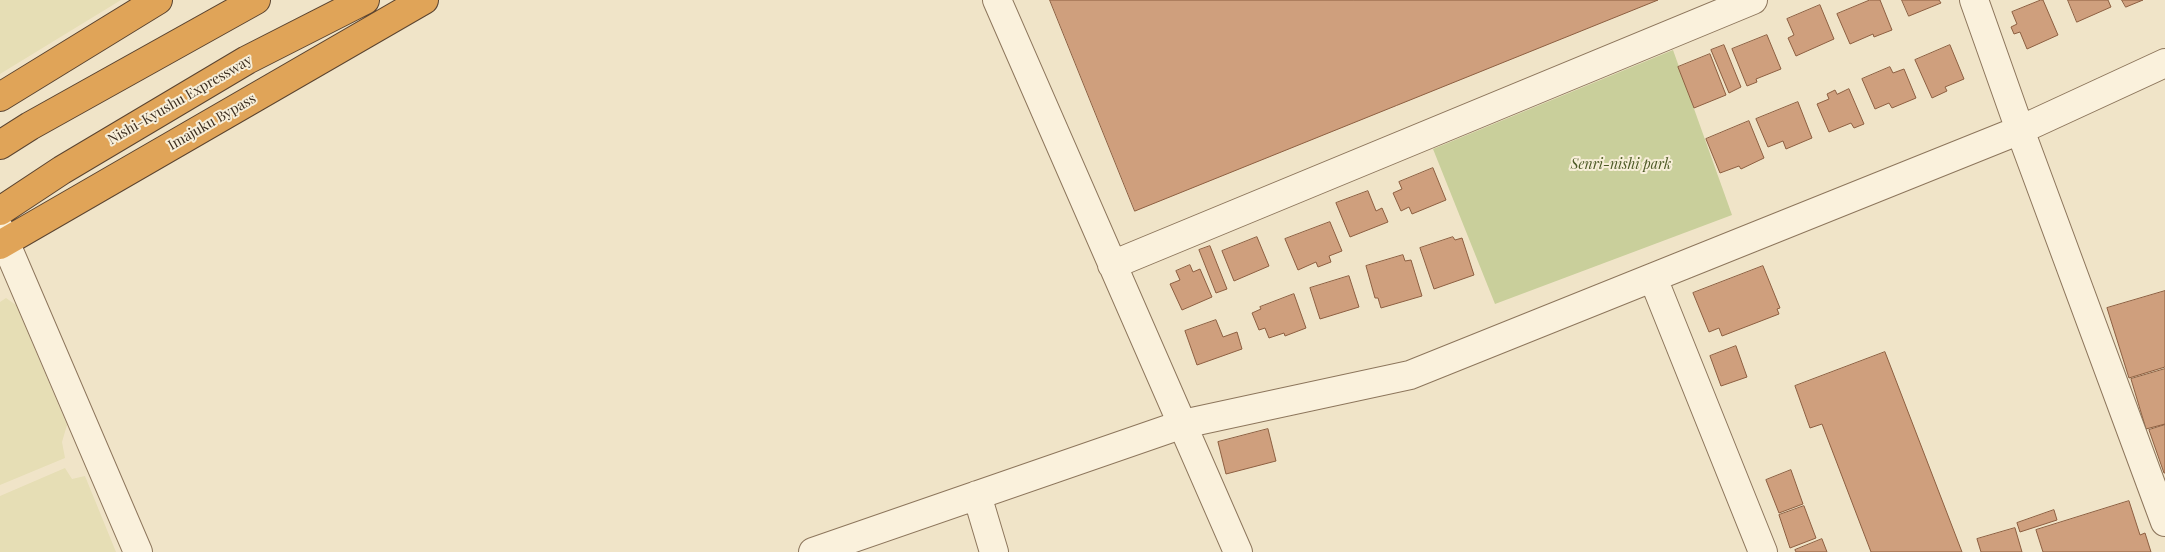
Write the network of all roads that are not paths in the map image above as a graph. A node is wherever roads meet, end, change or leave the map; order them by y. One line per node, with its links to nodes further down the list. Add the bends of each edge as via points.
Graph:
1 (158, 0): 9 (highway)
2 (256, 0): 11 (highway)
3 (365, 0): 12 (highway, Nishi-Kyushu Expressway, via 247,60 62,170)
4 (424, 0): 13 (highway, Imajuku Bypass)
5 (997, 0): 14 (street)
6 (1753, 0): 14 (street)
7 (1974, 0): 10 (street)
8 (2165, 63): 10 (street)
9 (0, 97)
10 (2020, 130): 15 (street); 18 (street)
11 (0, 145)
12 (0, 211)
13 (2, 239): 19 (street)
14 (1112, 265): 16 (street)
15 (1653, 278): 16 (street, via 1410,375); 23 (street)
16 (1183, 424): 17 (street); 22 (street)
17 (977, 495): 20 (street); 21 (street)
18 (2165, 522)
19 (138, 552)
20 (813, 552)
21 (994, 552)
22 (1238, 552)
23 (1763, 552)

